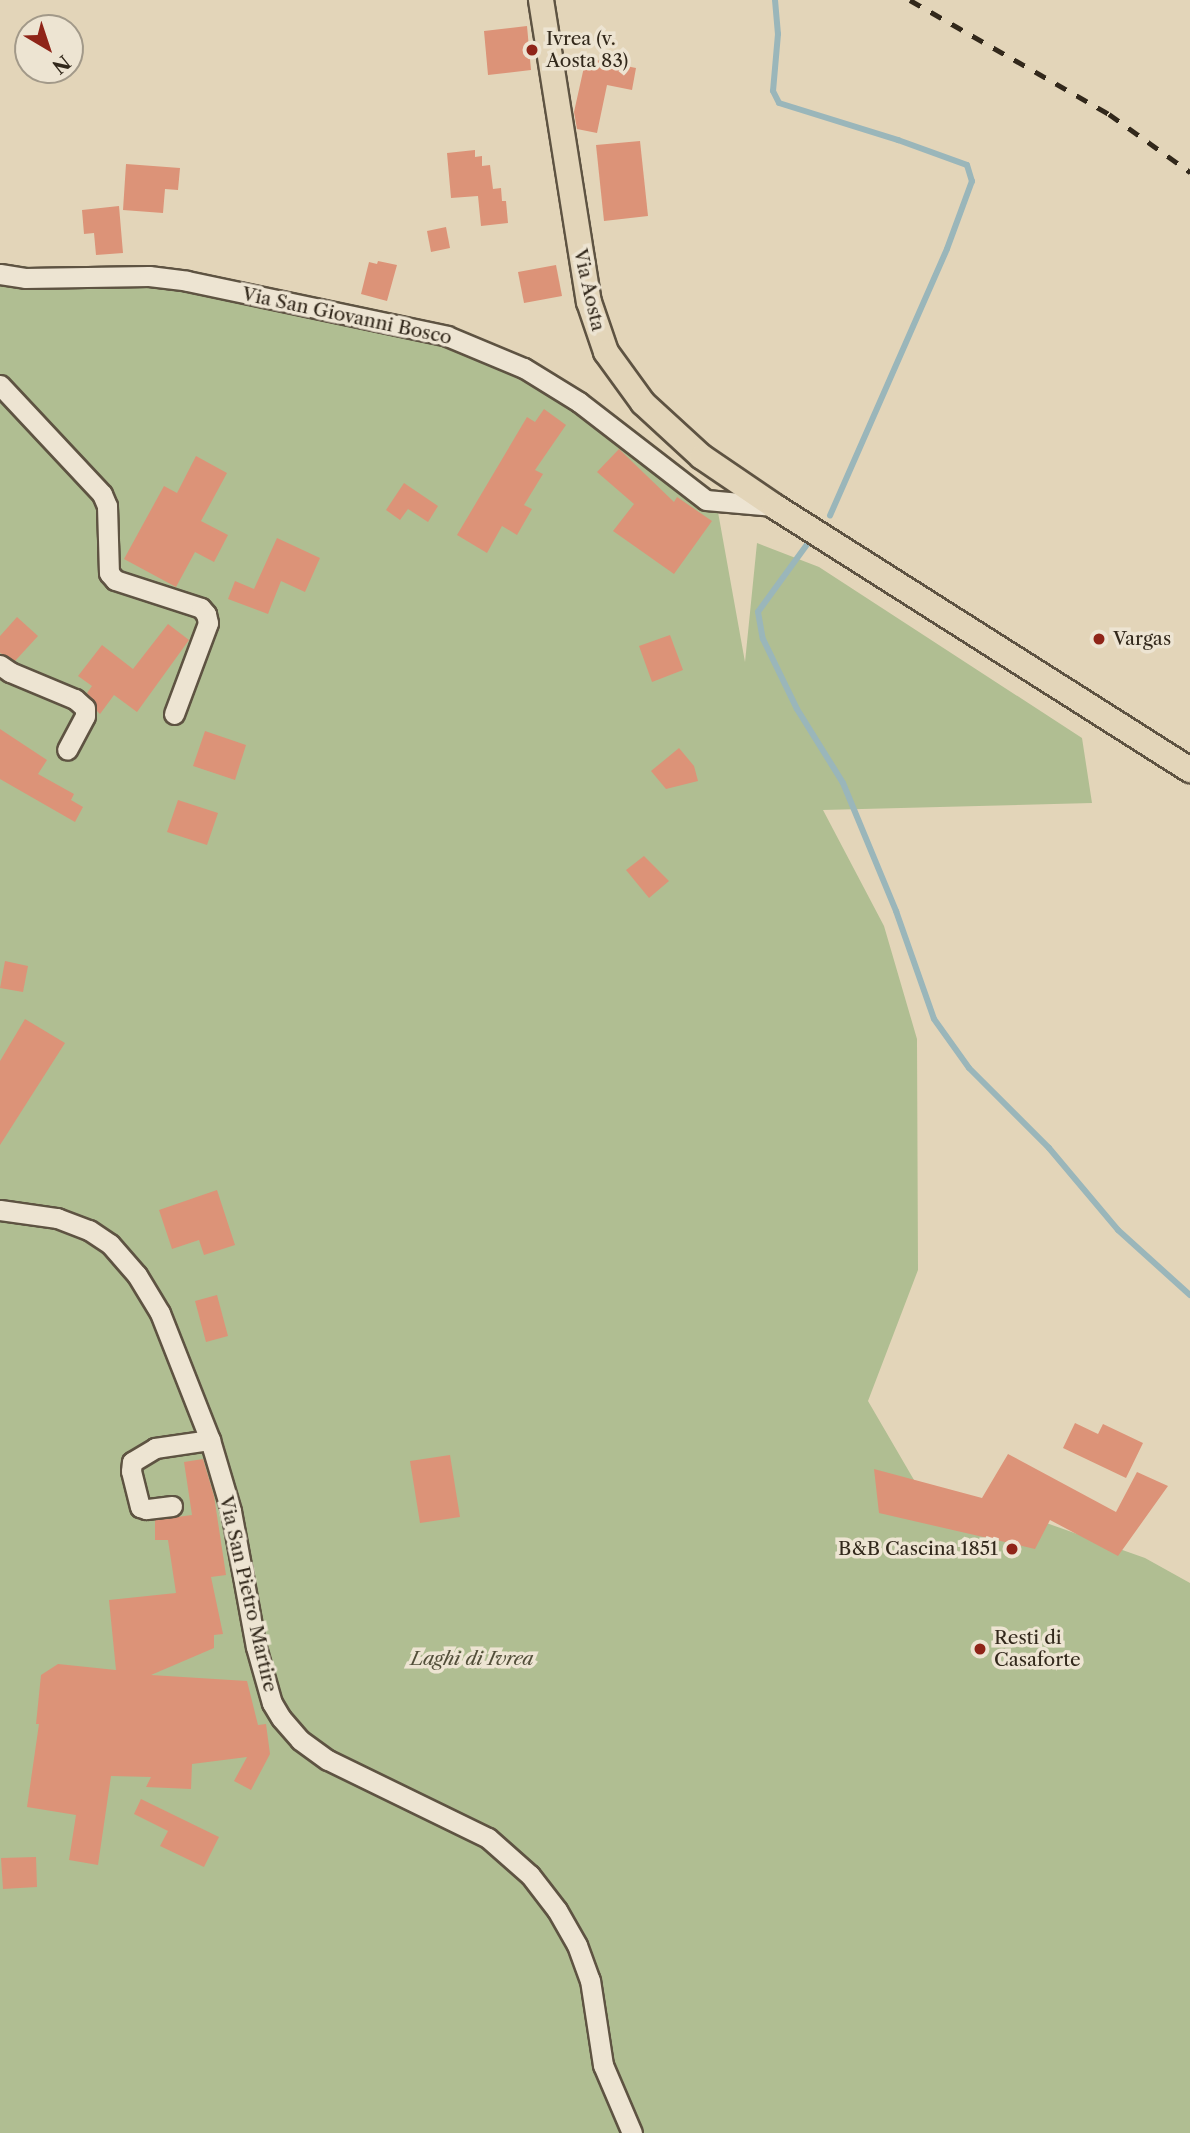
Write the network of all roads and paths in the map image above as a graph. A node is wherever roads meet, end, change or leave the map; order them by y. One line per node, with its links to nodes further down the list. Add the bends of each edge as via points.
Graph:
1 (541, 0): 4 (main road, Via Aosta, via 584,275 596,330 606,352 623,379 666,426)
2 (0, 274): 4 (street, Via San Giovanni Bosco, via 25,278 149,276 187,281 447,336 524,368 579,402 706,500)
3 (0, 385): 6 (street, via 102,494 107,506 108,573 115,580 201,608 206,614 208,623)
4 (774, 506): 8 (main road, Via Aosta)
5 (0, 665): 7 (street, via 75,699 85,708)
6 (174, 714)
7 (67, 750)
8 (1190, 770)
9 (0, 1210): 10 (street, Via San Pietro Martire, via 76,1224 124,1256 160,1313)
10 (209, 1440): 11 (street, via 155,1448 132,1462 140,1507); 12 (street, Via San Pietro Martire, via 231,1511 256,1647 272,1703 281,1718 300,1740 328,1760 488,1838 530,1875 577,1945 590,1980 603,2065)
11 (172, 1506)
12 (632, 2133)

